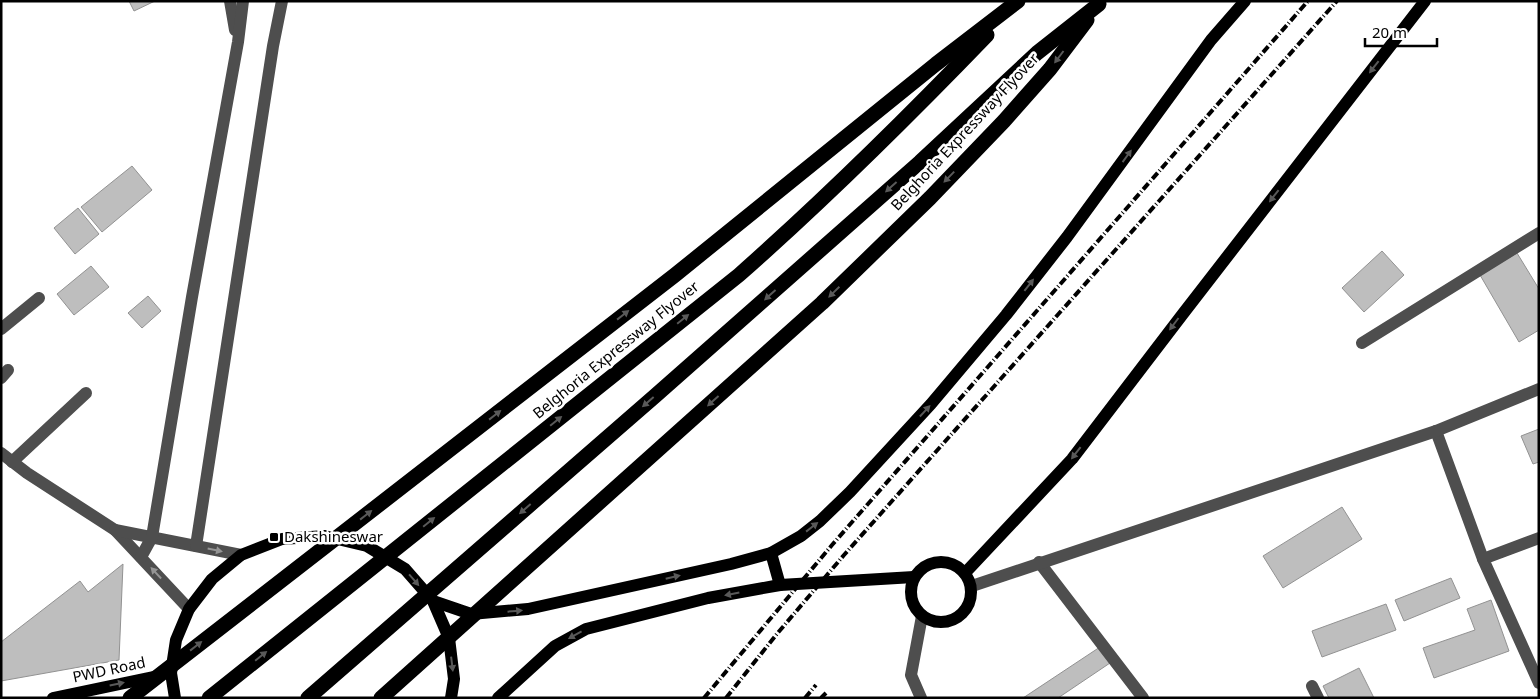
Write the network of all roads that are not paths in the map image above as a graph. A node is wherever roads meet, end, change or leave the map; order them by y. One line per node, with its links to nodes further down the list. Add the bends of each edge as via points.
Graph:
1 (230, 1): 8 (street)
2 (243, 1): 8 (street)
3 (282, 1): 21 (street)
4 (1019, 1): 37 (highway, one-way to 4, via 675,275); 39 (highway, Belghoria Expressway Flyover, one-way to 4, via 739,275 914,110)
5 (1245, 1): 22 (main road, one-way to 5, via 801,536 820,521 931,404 1068,237 1211,40)
6 (1425, 1): 27 (main road, one-way to 27, via 1072,459)
7 (1100, 3): 40 (highway, one-way to 40, via 1037,53 876,201); 41 (highway, Belghoria Expressway Flyover, one-way to 41, via 1050,69 1004,121 822,303)
8 (238, 42): 19 (street)
9 (1539, 233): 12 (street)
10 (39, 298): 11 (street)
11 (1, 329)
12 (1362, 343)
13 (1539, 389): 15 (street)
14 (86, 393): 17 (street)
15 (1436, 430): 25 (street); 26 (street)
16 (1, 453): 17 (street)
17 (12, 462): 18 (street)
18 (116, 530): 19 (street); 24 (street)
19 (152, 537): 21 (street); 24 (street)
20 (1539, 538): 25 (street)
21 (196, 546): 23 (street, one-way to 23)
22 (771, 552): 29 (main road); 31 (main road, one-way to 22, via 471,614 528,610)
23 (242, 555): 31 (main road, one-way to 31, via 282,539 325,536 367,546 404,569); 32 (main road, via 212,579)
24 (140, 557): 32 (street, one-way to 24)
25 (1483, 559): 35 (street)
26 (1039, 562): 30 (street); 45 (street)
27 (965, 572): 28 (main road, via 954,563 939,560 925,565); 30 (main road)
28 (914, 576): 29 (main road); 33 (main road, via 910,590 913,605)
29 (780, 584): 43 (main road, one-way to 43, via 708,598 586,629 556,646)
30 (972, 586): 33 (main road, via 971,600 963,614 950,621 936,622)
31 (433, 602): 42 (main road, one-way to 42, via 449,638 454,679)
32 (189, 609): 34 (main road, via 176,640)
33 (922, 616): 44 (street, via 911,675)
34 (171, 673): 36 (main road, PWD Road, one-way to 34); 38 (main road)
35 (1539, 683)
36 (53, 698)
37 (130, 698)
38 (175, 698)
39 (209, 698)
40 (308, 698)
41 (380, 698)
42 (451, 698)
43 (498, 698)
44 (921, 698)
45 (1143, 698)

